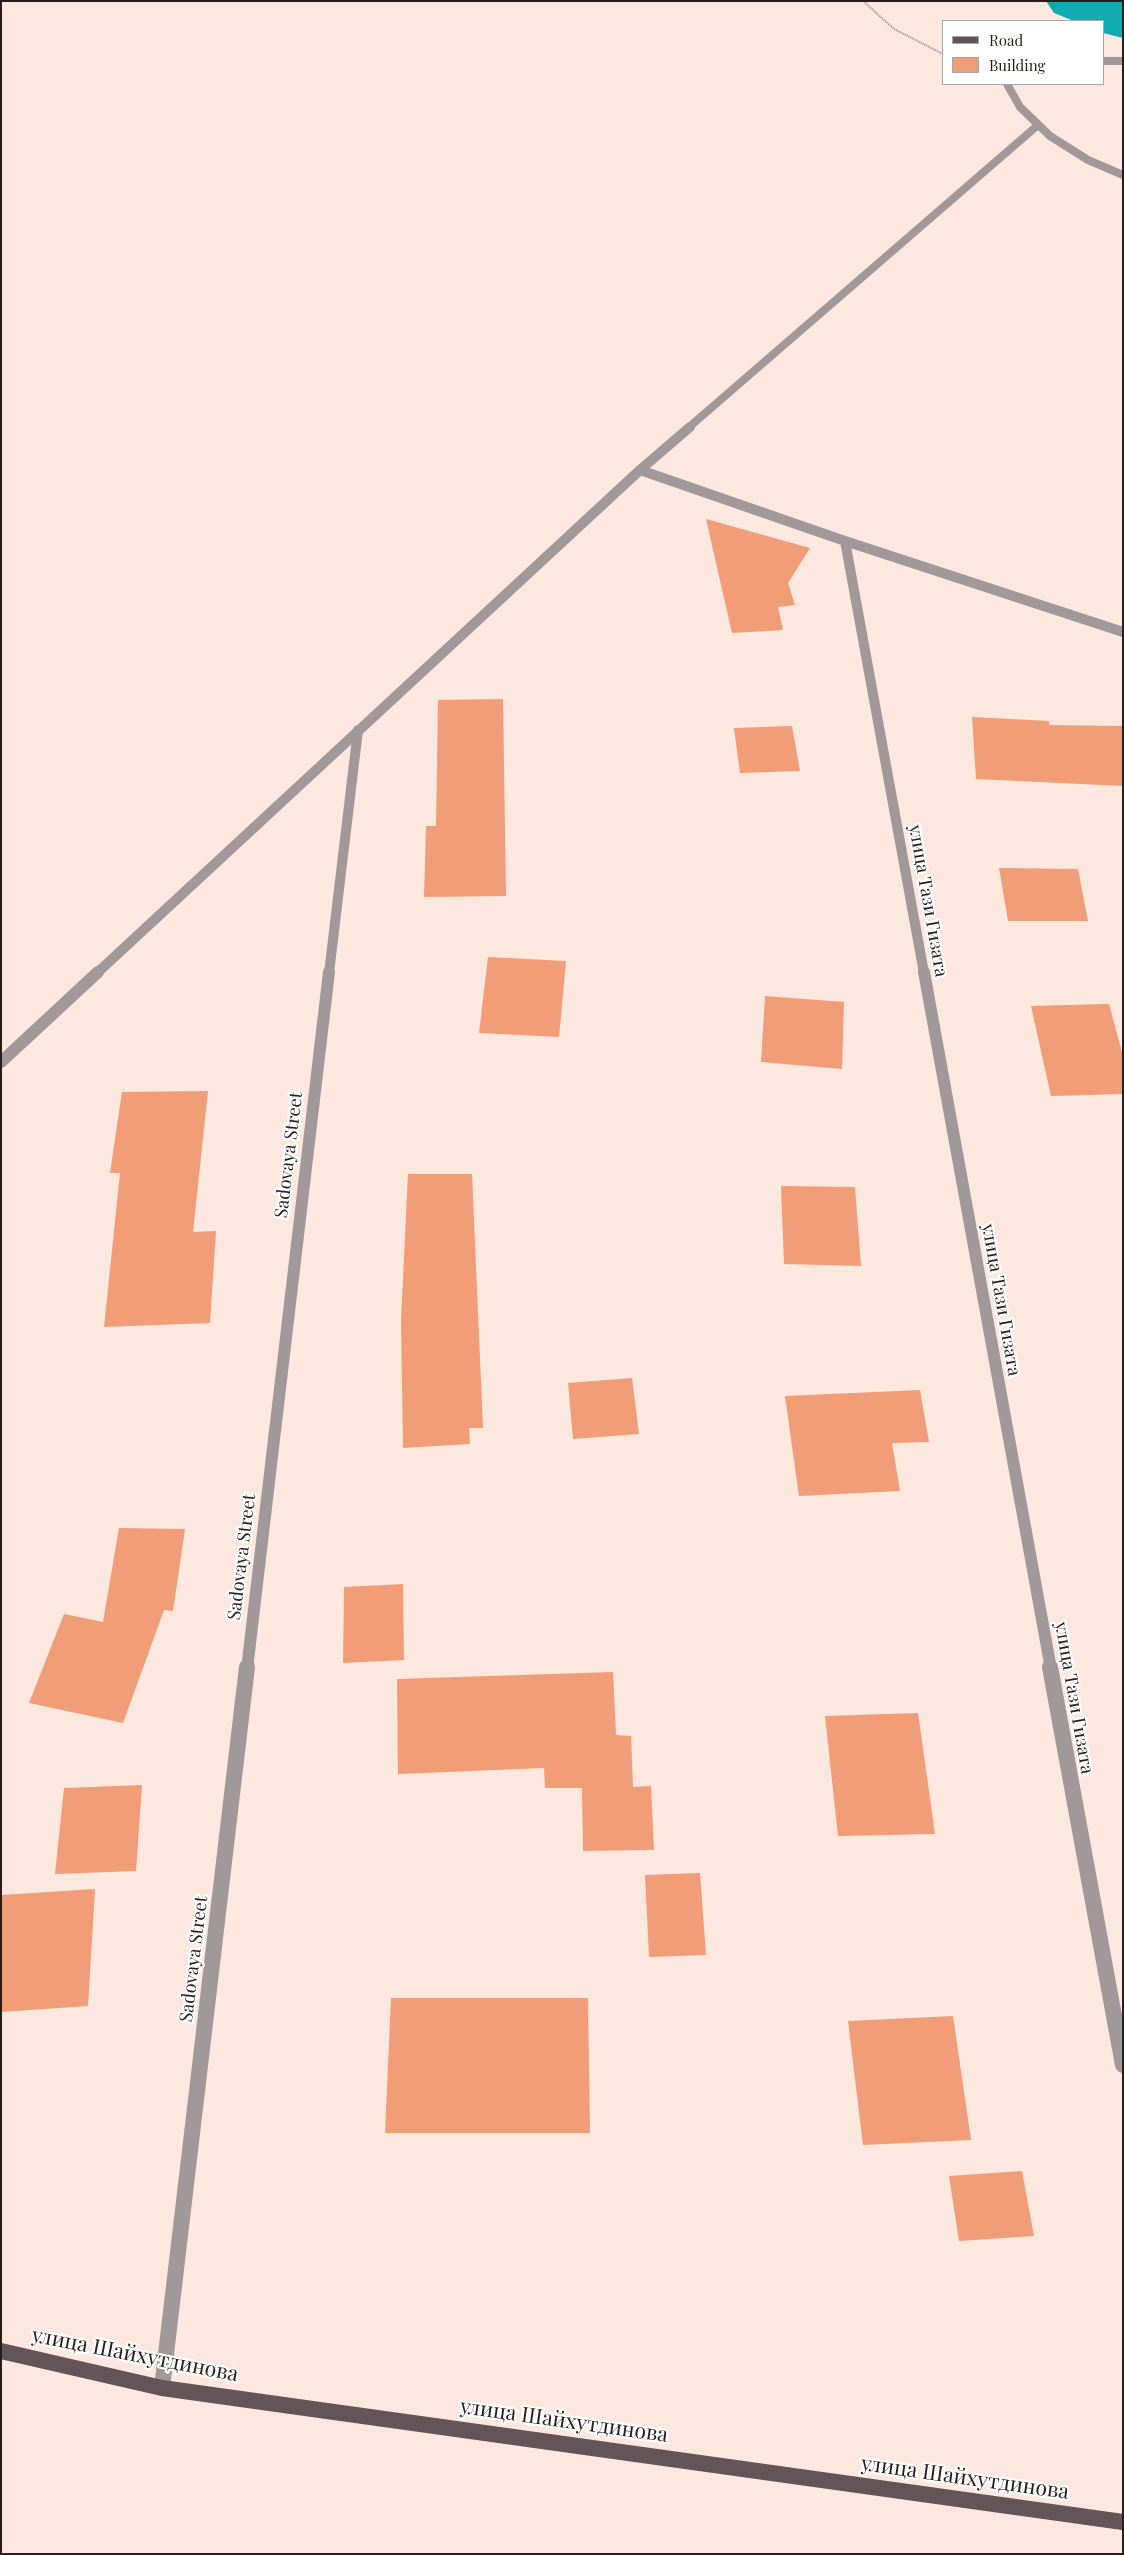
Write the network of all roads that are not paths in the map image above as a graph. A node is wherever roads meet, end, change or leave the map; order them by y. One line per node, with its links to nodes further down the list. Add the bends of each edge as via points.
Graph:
1 (1105, 61): 2 (street)
2 (1123, 61)
3 (1007, 85): 4 (street, via 1012,96)
4 (1038, 125): 5 (street, via 1074,153); 6 (street)
5 (1123, 175)
6 (640, 470): 7 (street); 9 (street)
7 (845, 541): 8 (street); 11 (street, улица Тази Гизата)
8 (1123, 632)
9 (358, 730): 10 (street); 13 (street, Sadovaya Street)
10 (1, 1062)
11 (1123, 2065)
12 (1, 2351): 13 (main road, улица Шайхутдинова)
13 (162, 2388): 14 (main road, улица Шайхутдинова)
14 (1123, 2522)

